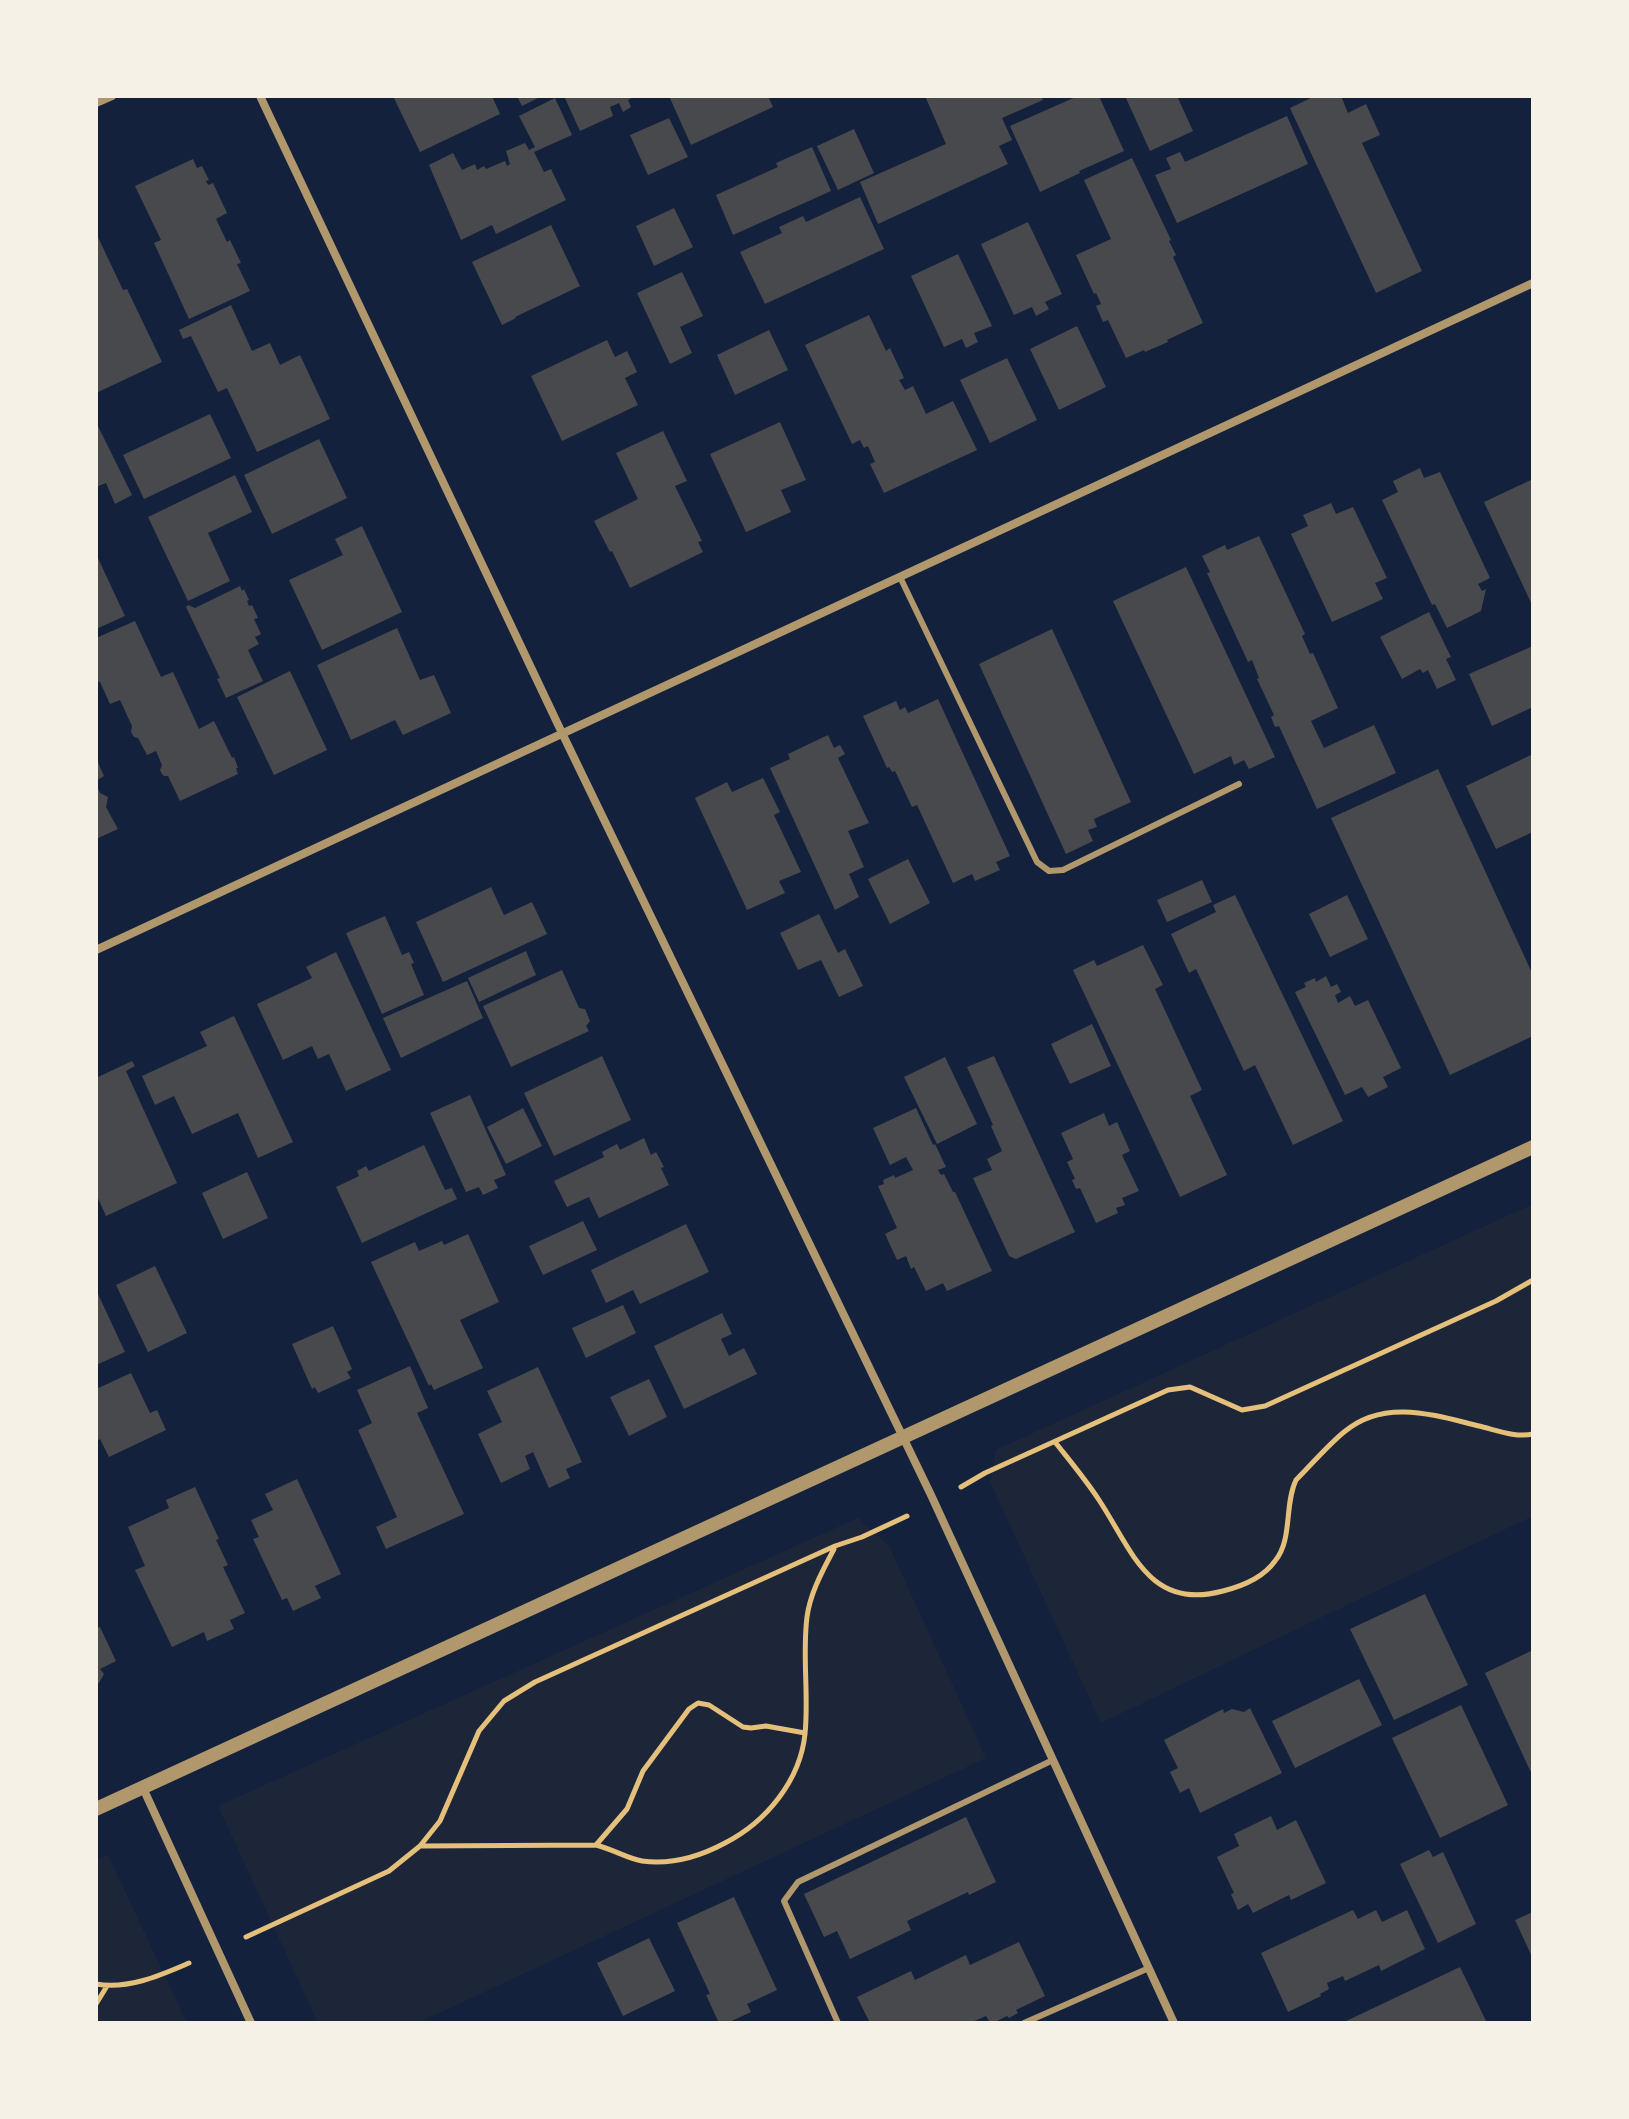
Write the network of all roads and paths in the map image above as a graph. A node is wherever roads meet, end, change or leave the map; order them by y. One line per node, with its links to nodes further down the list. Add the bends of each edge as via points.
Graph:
1 (112, 96): 3 (street)
2 (260, 96): 6 (street)
3 (96, 103)
4 (1533, 283): 5 (street)
5 (900, 577): 6 (street); 7 (lane, via 1037,862 1049,871 1063,870)
6 (563, 735): 8 (street); 12 (street)
7 (1239, 784)
8 (96, 950)
9 (1533, 1147): 12 (street)
10 (1533, 1280): 13 (path, via 1265,1406 1242,1410 1190,1387 1168,1390)
11 (1533, 1434): 13 (path, via 1404,1411 1364,1419 1296,1480 1284,1547 1275,1562 1250,1583 1193,1594 1151,1579 1140,1567 1098,1498)
12 (904, 1438): 18 (street); 19 (street)
13 (1055, 1442): 14 (path)
14 (985, 1473)
15 (889, 1524): 16 (path)
16 (835, 1546): 17 (path, via 807,1613); 22 (path, via 535,1682 504,1701 479,1731 440,1821)
17 (805, 1733): 21 (path, via 787,1785 742,1834 696,1857 670,1862 640,1861); 21 (path, via 743,1727 698,1703 643,1771 627,1809)
18 (1053, 1760): 25 (street); 30 (lane, via 798,1882 784,1901)
19 (143, 1788): 20 (street); 29 (street)
20 (96, 1809)
21 (596, 1845): 22 (path)
22 (420, 1846): 23 (path, via 389,1871)
23 (254, 1934)
24 (186, 1964): 27 (path, via 148,1979)
25 (1149, 1968): 31 (lane); 32 (street)
26 (96, 1984): 27 (path)
27 (107, 1986): 28 (path)
28 (96, 2004)
29 (251, 2023)
30 (838, 2023)
31 (1024, 2023)
32 (1174, 2023)

